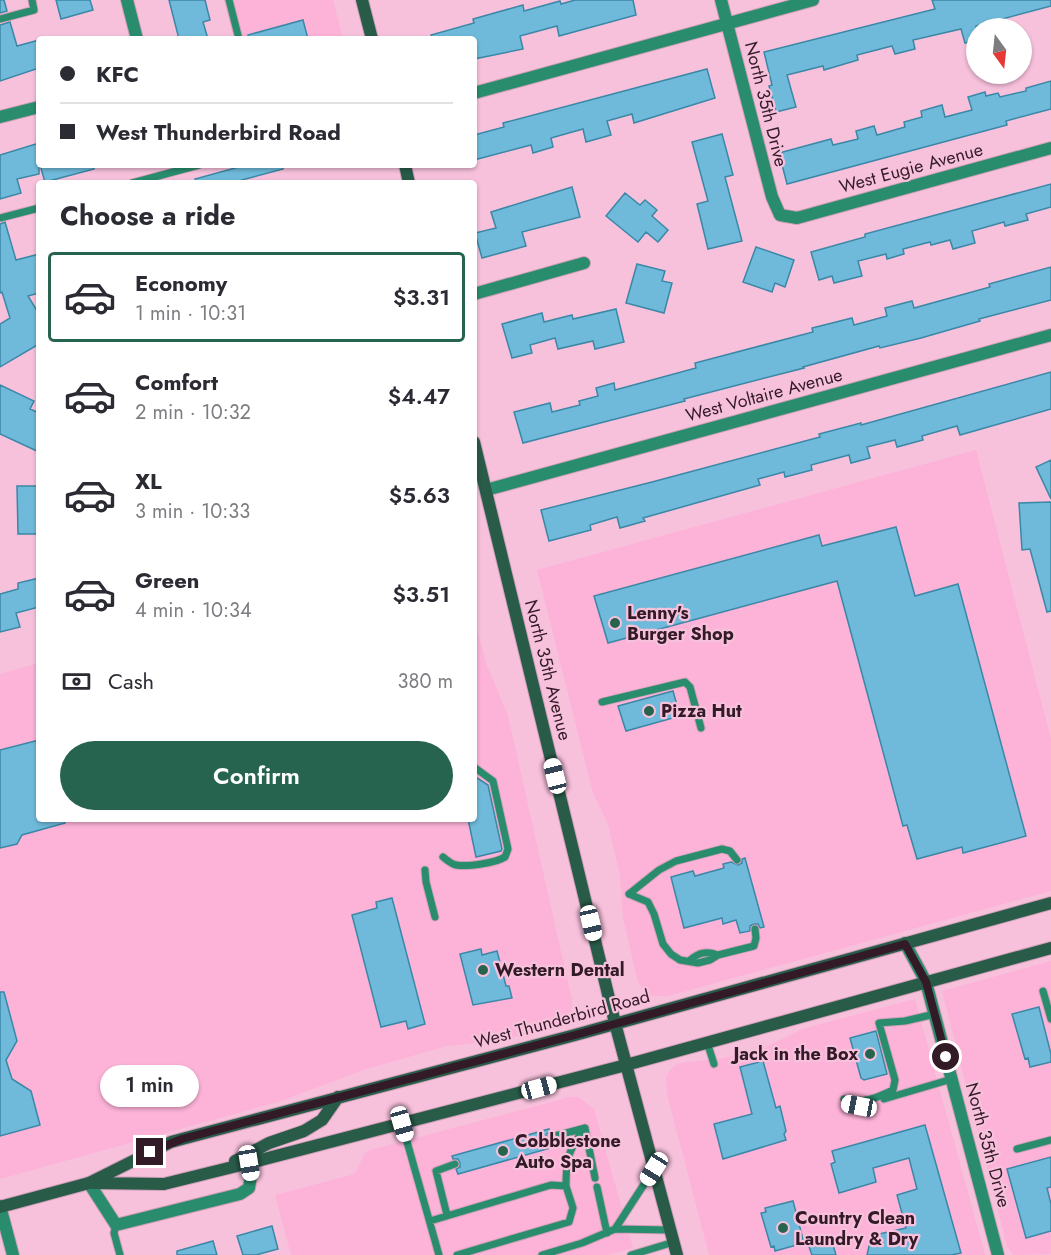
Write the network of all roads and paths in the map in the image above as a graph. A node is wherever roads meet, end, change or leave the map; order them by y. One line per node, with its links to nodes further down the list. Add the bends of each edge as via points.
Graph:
1 (32, 0): 7 (lane, via 34,10)
2 (127, 0): 9 (street)
3 (229, 0): 10 (lane)
4 (362, 0): 11 (main road)
5 (721, 0): 8 (street, North 35th Drive)
6 (813, 0): 8 (street)
7 (0, 19)
8 (727, 23): 12 (street); 19 (street, North 35th Drive)
9 (136, 36)
10 (238, 36)
11 (371, 36)
12 (477, 92)
13 (36, 108): 14 (street)
14 (0, 117)
15 (1051, 148): 19 (street, West Eugie Avenue, via 796,218)
16 (188, 168): 17 (lane)
17 (143, 180)
18 (36, 209): 20 (lane)
19 (780, 215)
20 (0, 218)
21 (584, 263): 22 (street)
22 (477, 293)
23 (1051, 335): 25 (street, West Voltaire Avenue)
24 (477, 454): 25 (main road, North 35th Avenue)
25 (486, 490): 41 (main road, North 35th Avenue)
26 (602, 702): 27 (lane, via 685,682 690,687)
27 (701, 728)
28 (477, 769): 29 (lane, via 493,781 508,849 505,857 499,861 454,865)
29 (443, 857)
30 (737, 860): 34 (lane, via 730,850 722,849 676,861 629,894 648,902 663,944 680,960 698,963 754,946)
31 (425, 870): 33 (lane)
32 (1051, 903): 35 (main road, West Thunderbird Road)
33 (435, 917)
34 (755, 929)
35 (905, 944): 37 (street, North 35th Drive); 41 (main road, West Thunderbird Road)
36 (1051, 948): 37 (main road, West Thunderbird Road)
37 (926, 982): 39 (street, North 35th Drive); 42 (main road, West Thunderbird Road)
38 (1043, 991): 40 (lane)
39 (935, 1014): 45 (street, North 35th Drive); 45 (lane, via 879,1023 895,1080 893,1090 859,1102 844,1100 859,1106)
40 (1051, 1019)
41 (615, 1023): 44 (main road, North 35th Avenue); 46 (main road, West Thunderbird Road)
42 (707, 1042): 43 (lane); 44 (main road, West Thunderbird Road)
43 (714, 1064)
44 (626, 1065): 47 (main road, West Thunderbird Road); 54 (main road, North 35th Avenue)
45 (952, 1079): 74 (street, North 35th Drive)
46 (338, 1097): 55 (main road, via 322,1120 304,1131 268,1143); 57 (main road, West Thunderbird Road, via 171,1142)
47 (402, 1124): 52 (main road, West Thunderbird Road); 62 (lane)
48 (585, 1128): 49 (lane); 56 (lane); 58 (lane, via 571,1145)
49 (551, 1137)
50 (1051, 1140): 51 (lane)
51 (1017, 1149)
52 (249, 1163): 55 (main road, West Thunderbird Road); 63 (street, via 249,1188 240,1194)
53 (455, 1164): 61 (lane, via 436,1171)
54 (654, 1169): 64 (lane); 66 (main road, North 35th Avenue)
55 (220, 1170): 57 (main road, West Thunderbird Road, via 164,1184)
56 (595, 1178)
57 (89, 1184): 60 (main road, West Thunderbird Road); 63 (street)
58 (566, 1186): 61 (lane, via 551,1185); 70 (lane, via 573,1208 569,1222)
59 (597, 1187): 65 (lane)
60 (0, 1207): 67 (street)
61 (447, 1215): 62 (lane)
62 (430, 1221): 69 (lane)
63 (116, 1225): 68 (lane, via 114,1233)
64 (615, 1229): 65 (lane); 66 (lane)
65 (607, 1233): 71 (lane)
66 (672, 1236): 72 (lane); 73 (main road, North 35th Avenue)
67 (7, 1248)
68 (120, 1255)
69 (440, 1255)
70 (457, 1255)
71 (542, 1255)
72 (631, 1255)
73 (677, 1255)
74 (998, 1255)

